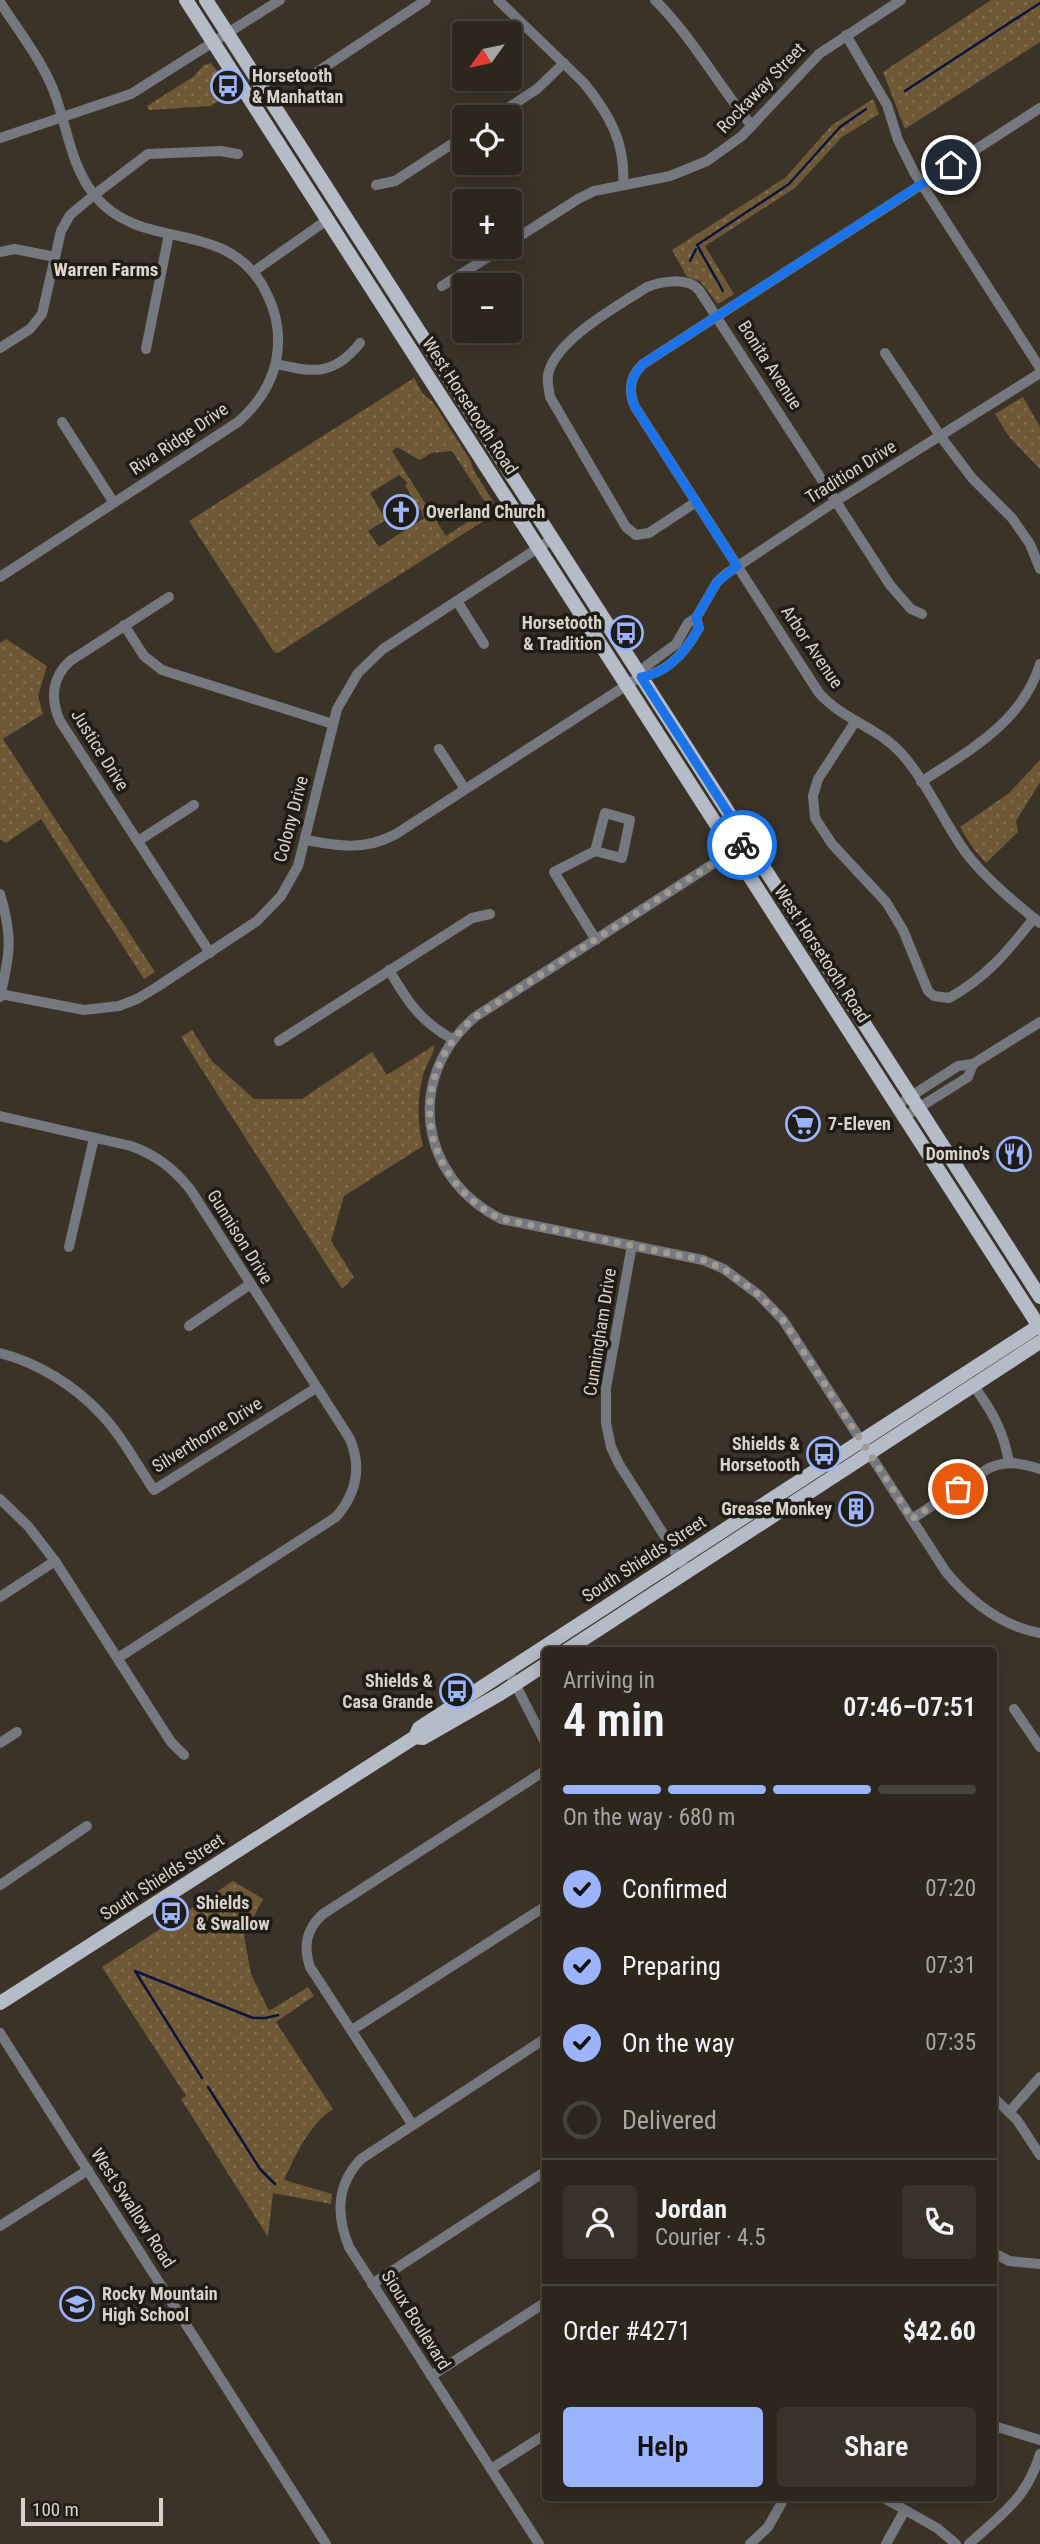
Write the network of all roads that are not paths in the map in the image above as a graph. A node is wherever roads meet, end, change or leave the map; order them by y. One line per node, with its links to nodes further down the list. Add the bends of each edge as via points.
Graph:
1 (186, 0): 11 (main road, West Horsetooth Road)
2 (206, 0): 9 (main road, West Horsetooth Road)
3 (280, 0): 9 (street)
4 (498, 0): 12 (street)
5 (655, 0): 17 (street)
6 (901, 0): 10 (street, Rockaway Street)
7 (0, 2): 16 (street, Riva Ridge Drive, via 44,71)
8 (418, 2): 13 (street)
9 (228, 34): 11 (street); 45 (main road, West Horsetooth Road)
10 (846, 35): 17 (street, Rockaway Street, via 800,71); 21 (street, via 887,105 898,140)
11 (213, 43): 16 (street, via 131,94); 25 (main road, West Horsetooth Road)
12 (564, 63): 14 (street); 22 (street, via 607,116 625,163)
13 (308, 78)
14 (512, 105)
15 (1040, 108): 21 (street)
16 (62, 118): 18 (street); 24 (street, Riva Ridge Drive, via 77,165)
17 (752, 126): 22 (street, Rockaway Street, via 726,149 689,169)
18 (0, 138)
19 (452, 144): 23 (street, via 395,181)
20 (238, 155): 24 (street, via 220,150 148,154)
21 (922, 184): 33 (street); 39 (street)
22 (623, 185): 27 (street, Rockaway Street, via 594,191)
23 (376, 186)
24 (94, 195): 26 (street, Riva Ridge Drive, via 125,221); 29 (street, via 64,223)
25 (327, 220): 31 (street); 46 (main road, West Horsetooth Road)
26 (169, 233): 31 (street, Riva Ridge Drive, via 219,246); 36 (street)
27 (522, 235)
28 (0, 252): 29 (street, via 15,249)
29 (55, 257): 35 (street, via 42,314 30,329)
30 (485, 259): 32 (street)
31 (253, 272): 38 (street, Riva Ridge Drive, via 267,293 276,321)
32 (442, 286)
33 (717, 316): 42 (street, Bonita Avenue); 43 (street, Arbor Avenue, via 643,364 631,383 635,407); 43 (street, Bonita Avenue, via 695,285 659,282 585,329 557,356 548,373 550,397 626,527 636,535 649,533)
34 (360, 343): 38 (street, via 346,358 324,369 305,371)
35 (0, 348)
36 (146, 349)
37 (886, 353): 41 (street)
38 (275, 364): 44 (street, Riva Ridge Drive, via 268,386 238,422)
39 (1040, 371): 41 (street, Tradition Drive)
40 (62, 422): 44 (street)
41 (941, 437): 42 (street, Tradition Drive); 48 (street, via 972,478 1012,517)
42 (836, 501): 47 (street, Tradition Drive); 52 (street, Bonita Avenue, via 890,585 911,609)
43 (696, 502): 47 (street, Arbor Avenue)
44 (114, 503): 49 (street, Riva Ridge Drive)
45 (552, 540): 46 (street, Colony Drive); 56 (main road, West Horsetooth Road)
46 (539, 548): 51 (street, Colony Drive); 57 (main road, West Horsetooth Road)
47 (737, 566): 56 (street, Tradition Drive, via 717,582 696,618 699,628 684,651 652,676); 58 (street, Arbor Avenue, via 819,693)
48 (1040, 569)
49 (0, 577)
50 (169, 597): 53 (street, Justice Drive)
51 (457, 601): 54 (street); 59 (street, Colony Drive, via 365,664 342,697)
52 (922, 614)
53 (124, 625): 59 (street, via 144,656 162,670); 65 (street, Justice Drive, via 65,665 55,682 53,701 60,721)
54 (484, 644)
55 (1040, 664): 61 (street, via 1022,702 1002,726)
56 (641, 677): 57 (street, Tradition Drive); 66 (main road, West Horsetooth Road)
57 (627, 685): 62 (street, Tradition Drive); 68 (main road, West Horsetooth Road)
58 (855, 722): 61 (street, Arbor Avenue, via 890,743); 71 (street, via 818,779 813,796 815,818 832,844 891,909 929,991 949,998 979,980)
59 (333, 724): 64 (street, Colony Drive)
60 (439, 749): 62 (street)
61 (921, 782): 71 (street, Arbor Avenue, via 982,872)
62 (465, 789): 64 (street, Tradition Drive, via 372,845 344,847)
63 (194, 805): 65 (street)
64 (306, 840): 73 (street, Colony Drive, via 281,897 257,921)
65 (138, 841): 73 (street, Justice Drive)
66 (747, 842): 68 (street); 79 (main road, West Horsetooth Road)
67 (595, 851): 72 (street, via 554,872)
68 (733, 851): 72 (street); 80 (main road, West Horsetooth Road)
69 (0, 894): 75 (street, via 10,942)
70 (490, 914): 74 (street, via 472,918)
71 (1037, 921)
72 (596, 940): 77 (street, via 475,1017)
73 (210, 954): 75 (street, Colony Drive, via 137,999 110,1007 65,1008)
74 (389, 970): 77 (street, via 410,1006); 78 (street)
75 (0, 995)
76 (1040, 1022): 79 (street, via 973,1065 968,1077)
77 (452, 1039): 83 (street, via 432,1080 429,1115 440,1159 464,1193 509,1222)
78 (279, 1041)
79 (914, 1102): 80 (street); 86 (main road, West Horsetooth Road)
80 (900, 1111): 88 (main road, West Horsetooth Road)
81 (0, 1116): 82 (street, Gunnison Drive)
82 (94, 1138): 84 (street); 85 (street, Gunnison Drive, via 138,1149 170,1167 190,1189)
83 (632, 1245): 93 (street, via 703,1260 759,1295 783,1320); 101 (street, Cunningham Drive, via 607,1388 606,1423 618,1464)
84 (69, 1247)
85 (249, 1285): 87 (street); 92 (street, Gunnison Drive)
86 (1040, 1297)
87 (188, 1326)
88 (1040, 1326): 93 (main road, South Shields Street)
89 (1040, 1342): 91 (main road, South Shields Street)
90 (0, 1353): 92 (street, Silverthorne Drive, via 37,1367 82,1396 101,1414 154,1490)
91 (974, 1386): 93 (main road, South Shields Street); 94 (street, via 1005,1437)
92 (316, 1388): 96 (street, Gunnison Drive, via 350,1439 357,1463)
93 (865, 1447): 99 (street); 101 (main road, South Shields Street)
94 (1009, 1462): 95 (street); 99 (street, via 989,1468)
95 (1040, 1469)
96 (355, 1483): 97 (street); 107 (street, via 345,1507 328,1523)
97 (366, 1487)
98 (0, 1499): 100 (street)
99 (912, 1519): 103 (street, via 967,1596 998,1618)
100 (55, 1561): 102 (street); 107 (street)
101 (683, 1565): 104 (main road, South Shields Street); 105 (main road, South Shields Street)
102 (0, 1597)
103 (1040, 1633)
104 (546, 1647)
105 (571, 1647)
106 (542, 1650): 109 (main road, South Shields Street)
107 (118, 1658): 117 (street)
108 (542, 1667): 110 (main road, South Shields Street)
109 (508, 1670): 110 (street); 114 (main road, South Shields Street, via 419,1728)
110 (516, 1684): 113 (street); 114 (main road, South Shields Street, via 424,1738)
111 (1014, 1709): 116 (street)
112 (17, 1732): 115 (street)
113 (542, 1736)
114 (415, 1738): 122 (main road, South Shields Street)
115 (0, 1743)
116 (1040, 1747)
117 (184, 1755)
118 (542, 1773): 123 (street, via 312,1925 305,1950 310,1967)
119 (87, 1825): 120 (street)
120 (0, 1885)
121 (542, 1909): 123 (street)
122 (0, 2003)
123 (352, 2030): 129 (street)
124 (0, 2033): 131 (street, West Swallow Road)
125 (542, 2041): 129 (street, Sioux Boulevard)
126 (1040, 2077): 128 (street)
127 (997, 2100): 128 (street)
128 (1010, 2111): 130 (street)
129 (412, 2124): 136 (street, Sioux Boulevard, via 361,2159 340,2196 342,2231)
130 (1040, 2155)
131 (88, 2169): 133 (street); 147 (street, West Swallow Road)
132 (542, 2174): 136 (street)
133 (0, 2226)
134 (997, 2255): 135 (street, via 1009,2261)
135 (1040, 2264)
136 (372, 2284): 138 (street, Sioux Boulevard)
137 (542, 2305): 138 (street)
138 (431, 2376): 143 (street, Sioux Boulevard)
139 (997, 2427): 141 (street)
140 (542, 2437): 143 (street)
141 (1040, 2440)
142 (1040, 2454): 152 (street, via 1021,2495)
143 (491, 2469): 148 (street, Sioux Boulevard)
144 (783, 2501): 149 (street, via 768,2527)
145 (889, 2501): 146 (street)
146 (905, 2510): 150 (street); 151 (street)
147 (326, 2544)
148 (539, 2544)
149 (750, 2544)
150 (886, 2544)
151 (956, 2544)
152 (969, 2544)

